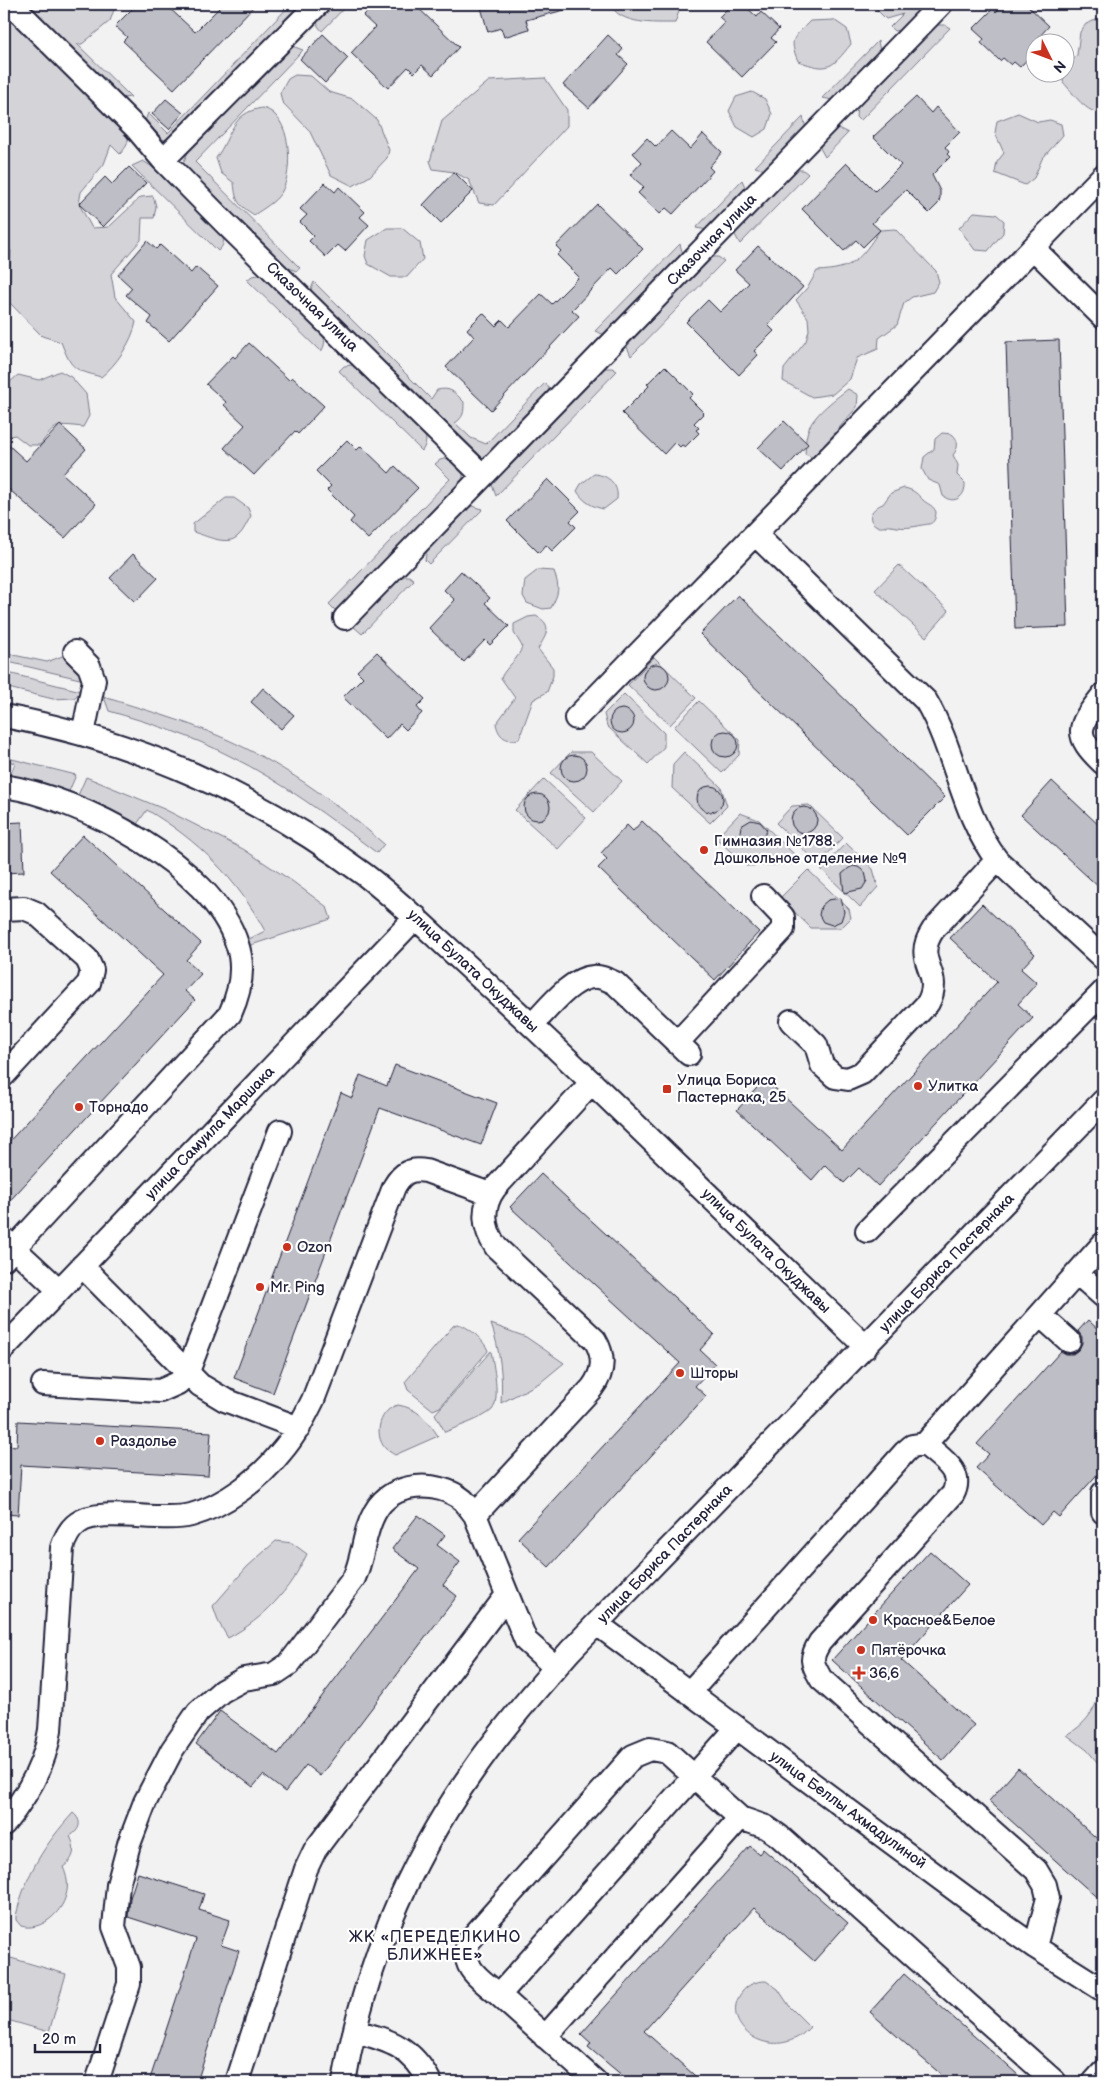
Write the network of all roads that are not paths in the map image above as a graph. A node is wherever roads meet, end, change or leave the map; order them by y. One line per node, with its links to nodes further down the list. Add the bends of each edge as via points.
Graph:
1 (11, 4): 4 (street, Сказочная улица, via 136,128)
2 (318, 4): 4 (street)
3 (940, 4): 8 (street, Сказочная улица)
4 (163, 160): 8 (street, Сказочная улица)
5 (1103, 176): 6 (street)
6 (1033, 248): 7 (street); 9 (street)
7 (1103, 317)
8 (483, 476): 10 (street, Сказочная улица)
9 (756, 534): 14 (street); 18 (street, via 926,701 935,716 971,816)
10 (345, 618)
11 (75, 652): 15 (street, via 89,666 94,680)
12 (1103, 695): 16 (street, via 1086,717 1082,733 1088,749)
13 (4, 716): 15 (street, улица Булата Окуджавы)
14 (576, 718)
15 (83, 734): 21 (street, улица Булата Окуджавы, via 173,765 259,806 340,857)
16 (1103, 763)
17 (4, 786): 33 (street, via 55,799 94,814 132,835 185,872 206,894 233,932 241,968 237,998 230,1014)
18 (997, 860): 22 (street); 24 (street, via 926,940 925,956 934,984 928,1002 862,1073 848,1079 835,1077 822,1065 816,1046)
19 (762, 896): 25 (street, via 783,917 783,929 683,1048 615,983 593,976 578,980)
20 (4, 909): 26 (street, via 24,908 36,913 87,959 92,970 89,983)
21 (416, 917): 25 (street, улица Булата Окуджавы); 34 (street, улица Самуила Маршака)
22 (1103, 958)
23 (1103, 992): 31 (street)
24 (791, 1021)
25 (532, 1025): 27 (street, улица Булата Окуджавы)
26 (4, 1075)
27 (592, 1082): 30 (street); 40 (street, улица Булата Окуджавы)
28 (1103, 1102): 40 (street, улица Бориса Пастернака)
29 (280, 1131): 42 (street)
30 (490, 1194): 44 (street, via 426,1171 415,1169 399,1177 313,1400); 48 (street, via 484,1213 490,1238 596,1340 603,1367 592,1388)
31 (867, 1231)
32 (1103, 1244): 35 (street)
33 (7, 1248): 36 (street)
34 (82, 1266): 36 (street, улица Самуила Маршака); 42 (street)
35 (1077, 1273): 37 (street); 38 (street)
36 (59, 1290): 41 (street, улица Самуила Маршака)
37 (1103, 1296)
38 (1040, 1315): 39 (street); 45 (street)
39 (1069, 1341)
40 (866, 1347): 50 (street, улица Бориса Пастернака)
41 (4, 1348)
42 (187, 1374): 43 (street, via 178,1383 160,1391); 44 (street, via 225,1400)
43 (43, 1384)
44 (299, 1428): 56 (street, via 281,1453 256,1478 207,1508 171,1518 95,1516 76,1524 66,1535 62,1548 46,1750 35,1780)
45 (925, 1444): 52 (street, via 912,1446 905,1452); 57 (street, via 957,1475 953,1494 820,1642 813,1654 813,1665 821,1678 1036,1870 1048,1898)
46 (1103, 1493): 47 (street)
47 (1103, 1512)
48 (475, 1515): 49 (street); 63 (street, via 464,1500 448,1490 412,1487 392,1494 376,1509 366,1530 354,1578 289,1664 274,1674 244,1678 222,1691 198,1712 172,1750 146,1802 118,1885 114,1927 130,1975)
49 (507, 1595): 51 (street, via 526,1642); 64 (street, via 315,1850)
50 (597, 1624): 51 (street, улица Бориса Пастернака); 52 (street, улица Беллы Ахмадулиной)
51 (556, 1668): 60 (street, улица Бориса Пастернака, via 488,1750 427,1844 378,1954)
52 (689, 1693): 53 (street, улица Беллы Ахмадулиной)
53 (737, 1728): 54 (street); 57 (street, улица Беллы Ахмадулиной)
54 (694, 1776): 55 (street); 59 (street); 59 (street, via 667,1752 650,1749 641,1752 633,1756 570,1826 468,1942 466,1952 470,1969)
55 (740, 1818): 61 (street); 68 (street, via 766,1827 779,1836)
56 (4, 1824)
57 (1035, 1947): 58 (street, улица Беллы Ахмадулиной)
58 (1103, 1990)
59 (499, 1995): 61 (street)
60 (355, 2031): 65 (street, улица Бориса Пастернака); 66 (street, via 391,2042 410,2054)
61 (545, 2036): 67 (street)
62 (1103, 2072): 69 (street)
63 (97, 2082)
64 (237, 2082)
65 (344, 2082)
66 (430, 2082)
67 (596, 2082)
68 (1055, 2082)
69 (1094, 2082)

